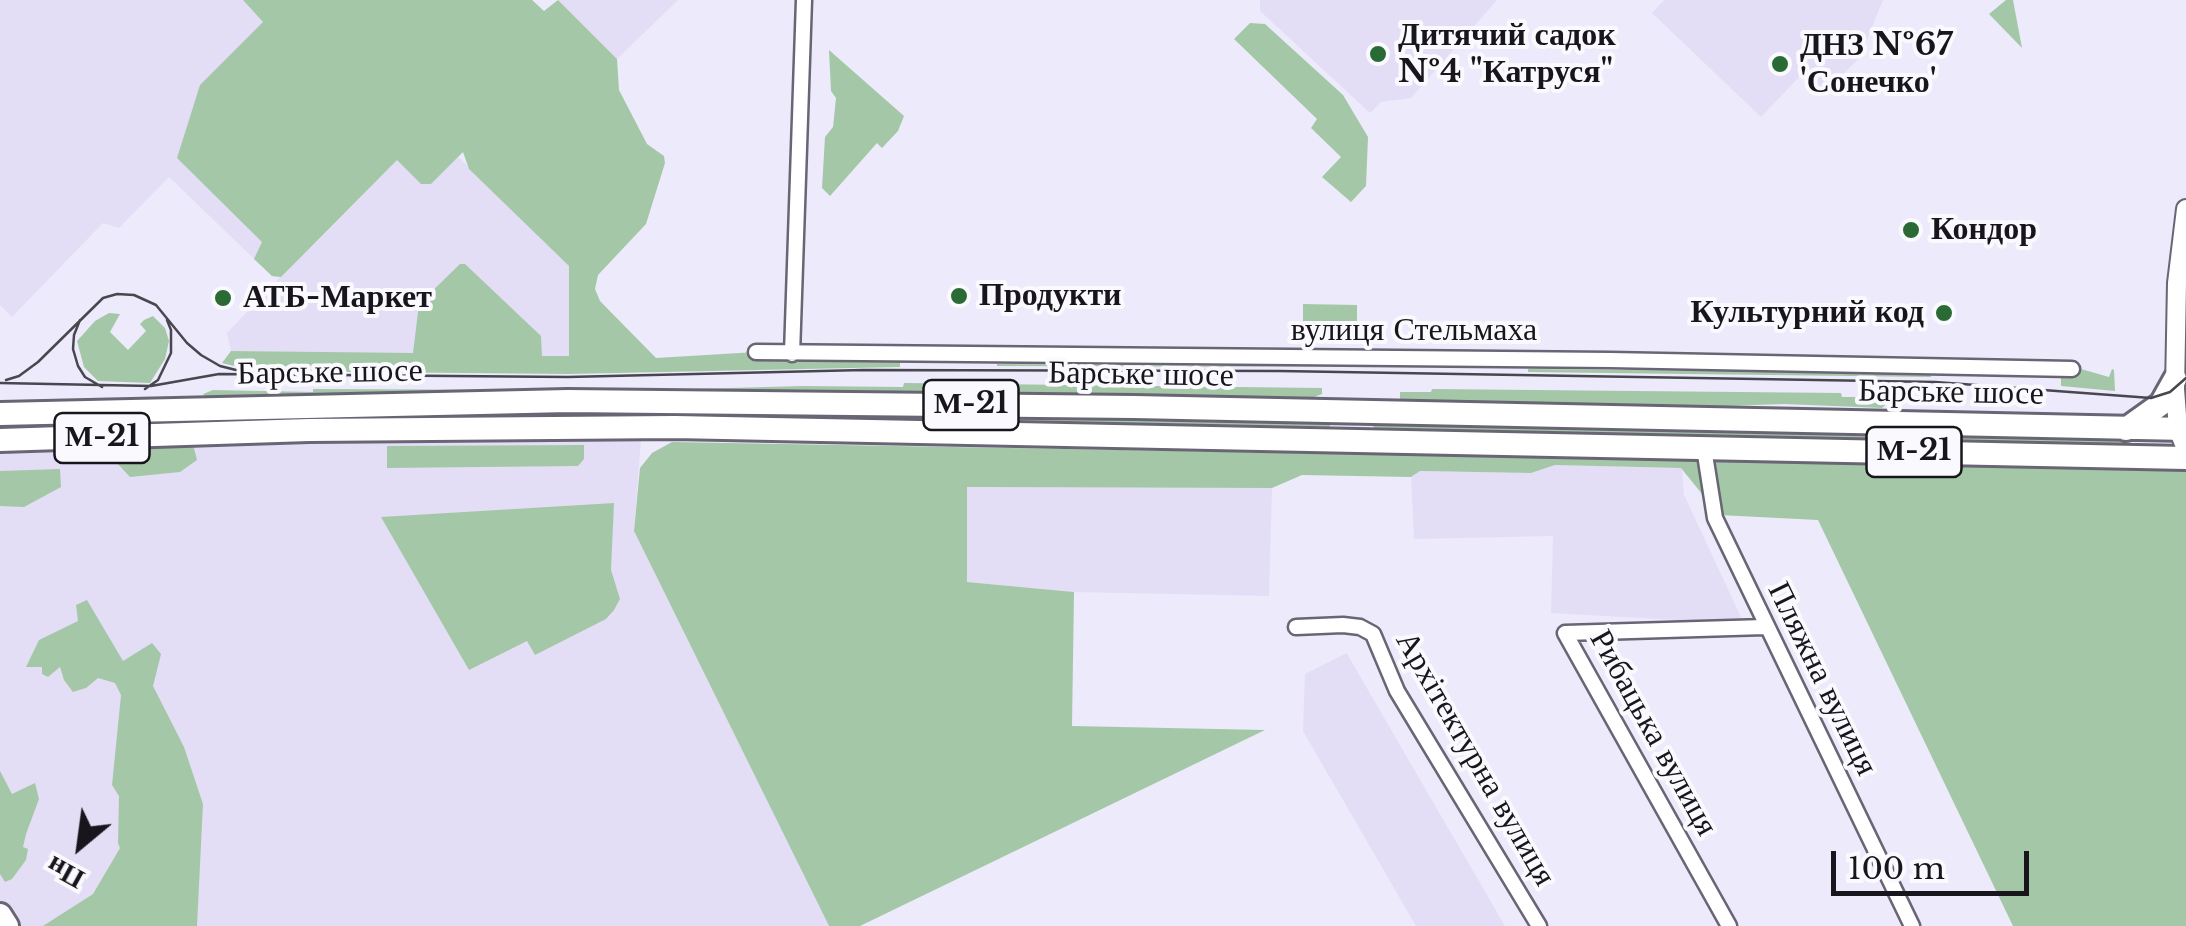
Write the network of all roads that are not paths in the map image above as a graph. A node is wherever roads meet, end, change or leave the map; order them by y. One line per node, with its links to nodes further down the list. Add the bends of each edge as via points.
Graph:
1 (804, 0): 4 (street)
2 (2186, 208): 6 (main road, via 2176,283)
3 (756, 352): 4 (street, вулиця Стельмаха)
4 (792, 354): 5 (street, вулиця Стельмаха)
5 (2072, 369)
6 (2175, 379): 9 (main road); 10 (highway, via 2161,404)
7 (1350, 412): 8 (highway, Барське шосе / М-21, via 568,401); 10 (highway, Барське шосе / М-21); 12 (highway)
8 (0, 414)
9 (2182, 425): 10 (highway, Барське шосе / М-21)
10 (2126, 429): 14 (highway, via 2135,443)
11 (0, 440): 12 (highway, М-21, via 642,427)
12 (1350, 440): 13 (highway, М-21)
13 (1704, 448): 14 (highway, М-21); 17 (street, Пляжна вулиця, via 1714,518)
14 (2124, 456): 15 (highway, М-21)
15 (2186, 458)
16 (1296, 627): 20 (street, Архітектурна вулиця, via 1343,625 1373,634 1407,707)
17 (1765, 627): 21 (street, Рибацька вулиця, via 1564,634); 22 (street, Пляжна вулиця)
18 (0, 914): 19 (highway)
19 (7, 926)
20 (1539, 926)
21 (1729, 926)
22 (1912, 926)

